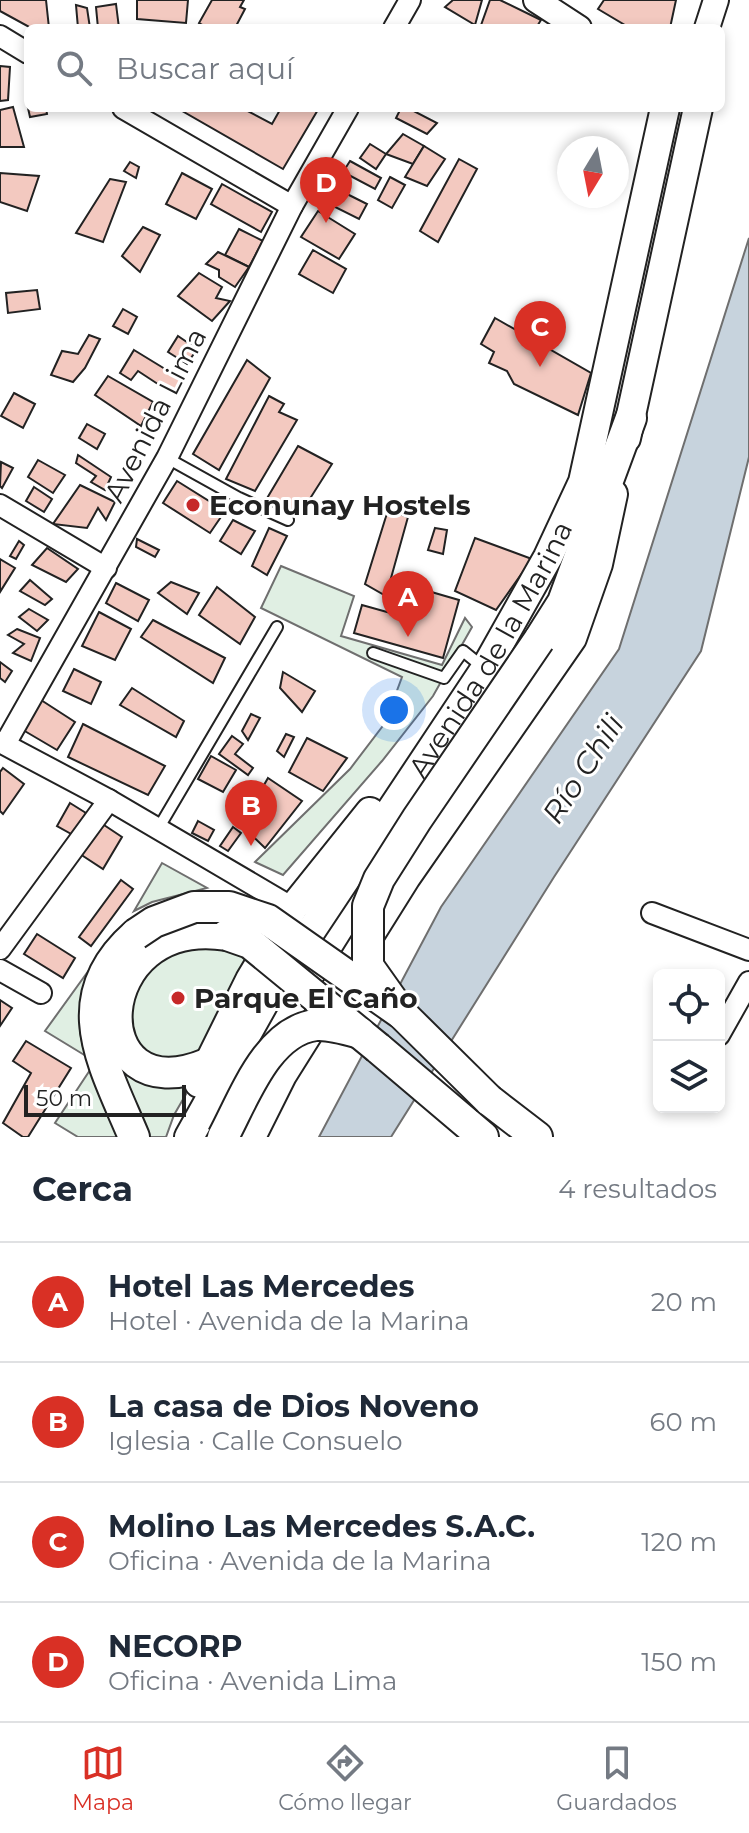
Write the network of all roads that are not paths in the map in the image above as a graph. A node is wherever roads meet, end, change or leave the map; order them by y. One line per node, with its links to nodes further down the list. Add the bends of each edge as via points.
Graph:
1 (410, 0): 4 (street)
2 (536, 0): 5 (street)
3 (716, 0): 6 (street)
4 (396, 24)
5 (573, 24)
6 (708, 24)
7 (0, 36): 8 (street)
8 (24, 51)
9 (130, 112): 13 (street)
10 (346, 112): 13 (street, Avenida Lima)
11 (664, 112): 21 (main road, Avenida de la Marina, via 583,482)
12 (697, 112): 14 (main road, Avenida de la Marina)
13 (292, 206): 15 (street, Avenida Lima)
14 (631, 418): 33 (main road, bridge, via 563,602 417,819 368,906 368,966); 37 (main road, Avenida de la Marina, via 598,564 572,638 406,877)
15 (167, 458): 17 (lane); 18 (street, Avenida Lima)
16 (0, 505): 18 (street)
17 (288, 520)
18 (106, 568): 23 (street, Avenida Lima)
19 (277, 627): 25 (lane)
20 (373, 653): 21 (lane, via 444,678 463,651)
21 (485, 669): 22 (main road, Avenida de la Marina)
22 (467, 694): 26 (main road); 36 (main road, Avenida de la Marina)
23 (2, 743): 24 (street)
24 (109, 800): 25 (street); 28 (street)
25 (158, 829): 26 (street)
26 (293, 908): 36 (main road, via 250,980)
27 (652, 913): 29 (street)
28 (0, 949)
29 (749, 950)
30 (0, 970): 32 (street)
31 (749, 982): 34 (street)
32 (41, 993)
33 (402, 1014): 39 (main road, bridge, via 268,920 229,907 194,907 154,922 120,948 99,987 93,1015 99,1052); 44 (main road, bridge, via 489,1100)
34 (725, 1024)
35 (369, 1041): 36 (main road, bridge, via 250,943 209,932 170,938 150,949 132,970 115,1014 118,1038 129,1056 163,1073); 38 (main road); 42 (main road, bridge, via 320,1024 299,1028 267,1056)
36 (221, 1061): 37 (main road, via 260,1037 275,1039 284,1052); 40 (main road); 41 (main road, Avenida de la Marina)
37 (282, 1075): 43 (main road, Avenida de la Marina)
38 (477, 1132)
39 (134, 1137)
40 (175, 1137)
41 (189, 1137)
42 (223, 1137)
43 (251, 1137)
44 (537, 1137)

